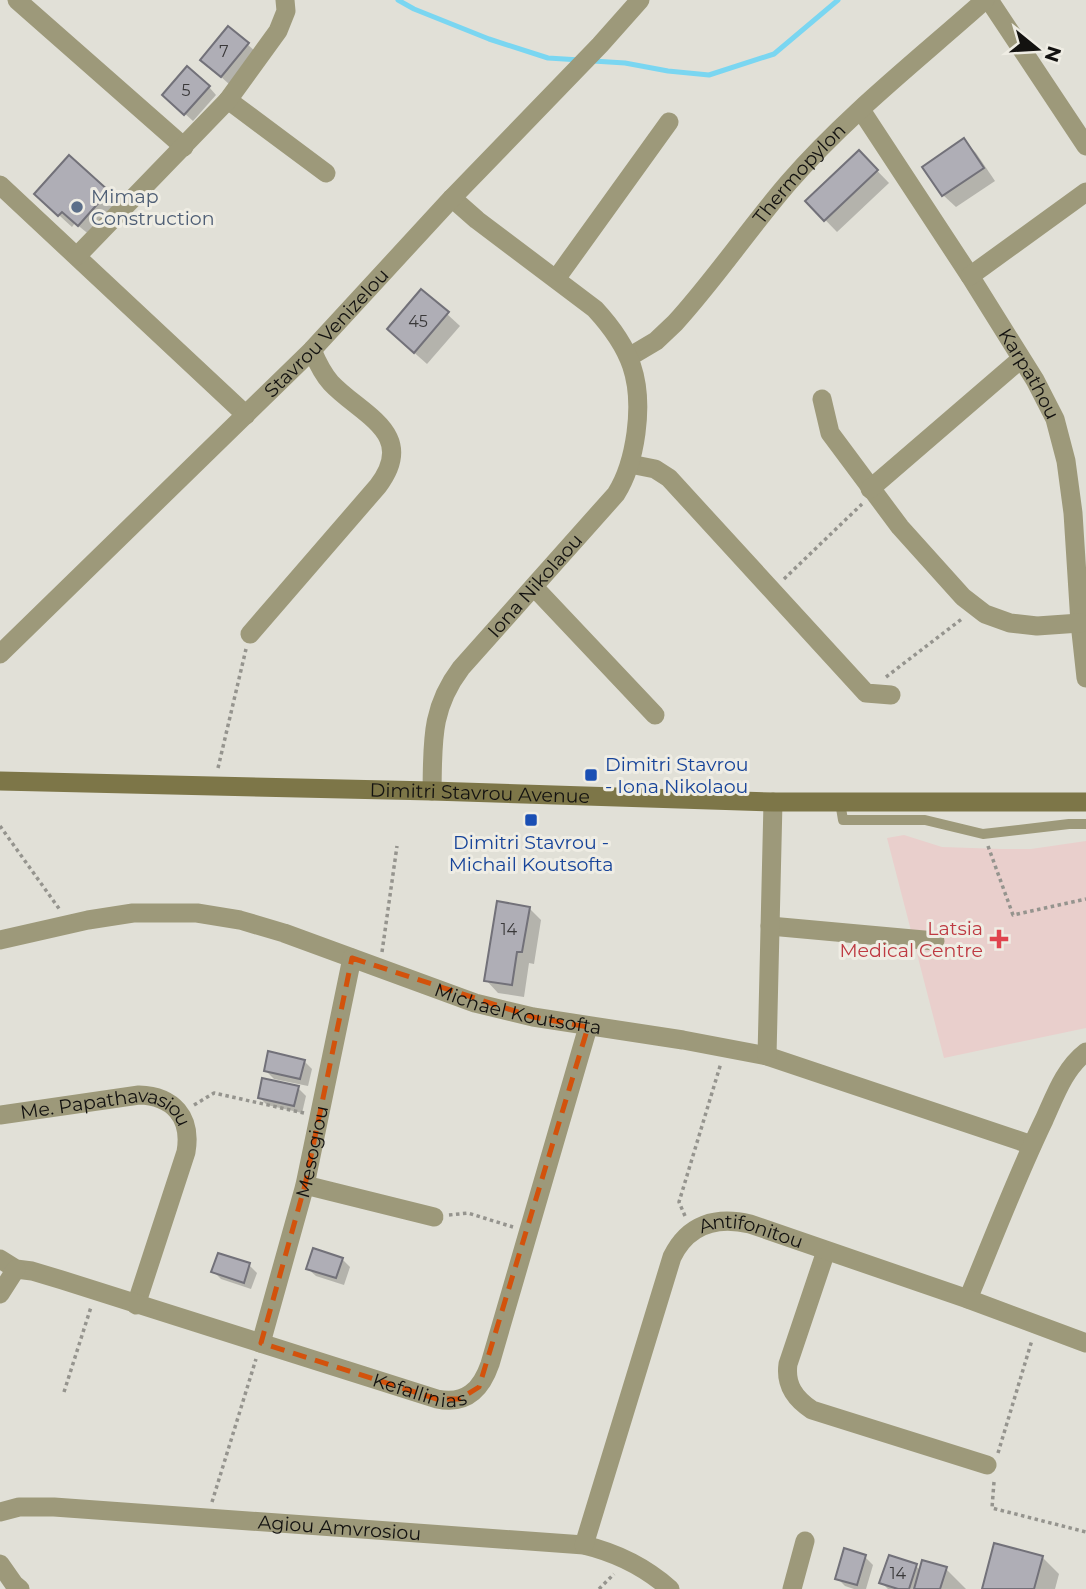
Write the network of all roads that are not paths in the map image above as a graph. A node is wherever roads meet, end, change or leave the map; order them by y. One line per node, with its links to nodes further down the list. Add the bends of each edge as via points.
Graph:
1 (17, 0): 8 (street)
2 (285, 0): 5 (street, via 278,31)
3 (640, 0): 13 (street, Stavrou Venizelou)
4 (987, 0): 6 (street, Thermopylon); 9 (street)
5 (228, 100): 8 (street); 10 (street)
6 (861, 110): 15 (street, Karpathou); 18 (street, Thermopylon, via 789,182 676,323)
7 (668, 122): 16 (street)
8 (184, 146): 14 (street)
9 (1086, 146)
10 (326, 173)
11 (0, 185): 14 (street)
12 (1086, 192): 15 (street)
13 (452, 198): 16 (street, Iona Nikolaou); 17 (street, Stavrou Venizelou)
14 (77, 256): 21 (street)
15 (970, 275): 19 (street, Karpathou)
16 (556, 278): 18 (street, Iona Nikolaou, via 595,309)
17 (312, 350): 21 (street, Stavrou Venizelou); 27 (street, via 330,381 382,427 392,456 378,486)
18 (629, 357): 22 (street, Iona Nikolaou, via 638,401)
19 (1021, 359): 23 (street); 24 (street, Karpathou, via 1055,419)
20 (822, 399): 23 (street, via 830,433)
21 (246, 415): 28 (street, Stavrou Venizelou)
22 (630, 464): 25 (street, Iona Nikolaou, via 608,504); 30 (street, via 655,469 669,478 866,693)
23 (872, 491): 26 (street, via 953,588 976,608 1024,626)
24 (1079, 512): 26 (street, Karpathou)
25 (534, 587): 31 (street); 33 (street, Iona Nikolaou, via 461,668 444,695 435,729)
26 (1080, 623): 29 (street, Karpathou)
27 (250, 634)
28 (0, 654)
29 (1086, 678)
30 (891, 695)
31 (655, 715)
32 (0, 781): 33 (main road, Dimitri Stavrou Avenue)
33 (432, 791): 34 (main road, Dimitri Stavrou Avenue)
34 (773, 802): 35 (main road, Dimitri Stavrou Avenue); 38 (street)
35 (840, 802): 36 (main road, Dimitri Stavrou Avenue); 37 (lane, via 843,820 925,820 983,834)
36 (1086, 802)
37 (1086, 824)
38 (770, 926): 40 (street); 44 (street)
39 (0, 940): 41 (street, Michael Koutsofta, via 133,913 197,913 260,926)
40 (935, 942)
41 (352, 958): 42 (street, Michael Koutsofta, via 485,1006); 47 (street, Mesogiou)
42 (588, 1027): 44 (street, Michael Koutsofta); 54 (street, Kefallinias, via 487,1373 479,1387 453,1400 436,1399)
43 (1086, 1052): 46 (street, via 1068,1071)
44 (766, 1056): 46 (street, Michael Koutsofta)
45 (0, 1115): 53 (street, Me. Papathavasiou, via 139,1095 166,1100 180,1114 187,1131 186,1152)
46 (1032, 1145): 52 (street)
47 (306, 1185): 48 (street); 54 (street, Mesogiou)
48 (434, 1217)
49 (826, 1251): 52 (street, Antifonitou); 56 (street, via 788,1364 796,1397 812,1410); 59 (street, Antifonitou, via 738,1221 700,1226 675,1250)
50 (8, 1264): 51 (street); 53 (street, Kefallinias)
51 (0, 1294)
52 (968, 1299): 55 (street, Antifonitou)
53 (136, 1304): 54 (street, Kefallinias)
54 (261, 1343)
55 (1086, 1343)
56 (991, 1463)
57 (0, 1512): 59 (street, Agiou Amvrosiou, via 37,1506)
58 (805, 1541): 63 (street)
59 (584, 1545): 62 (street, Agiou Amvrosiou, via 628,1559)
60 (0, 1564): 61 (street)
61 (20, 1589)
62 (670, 1589)
63 (792, 1589)

